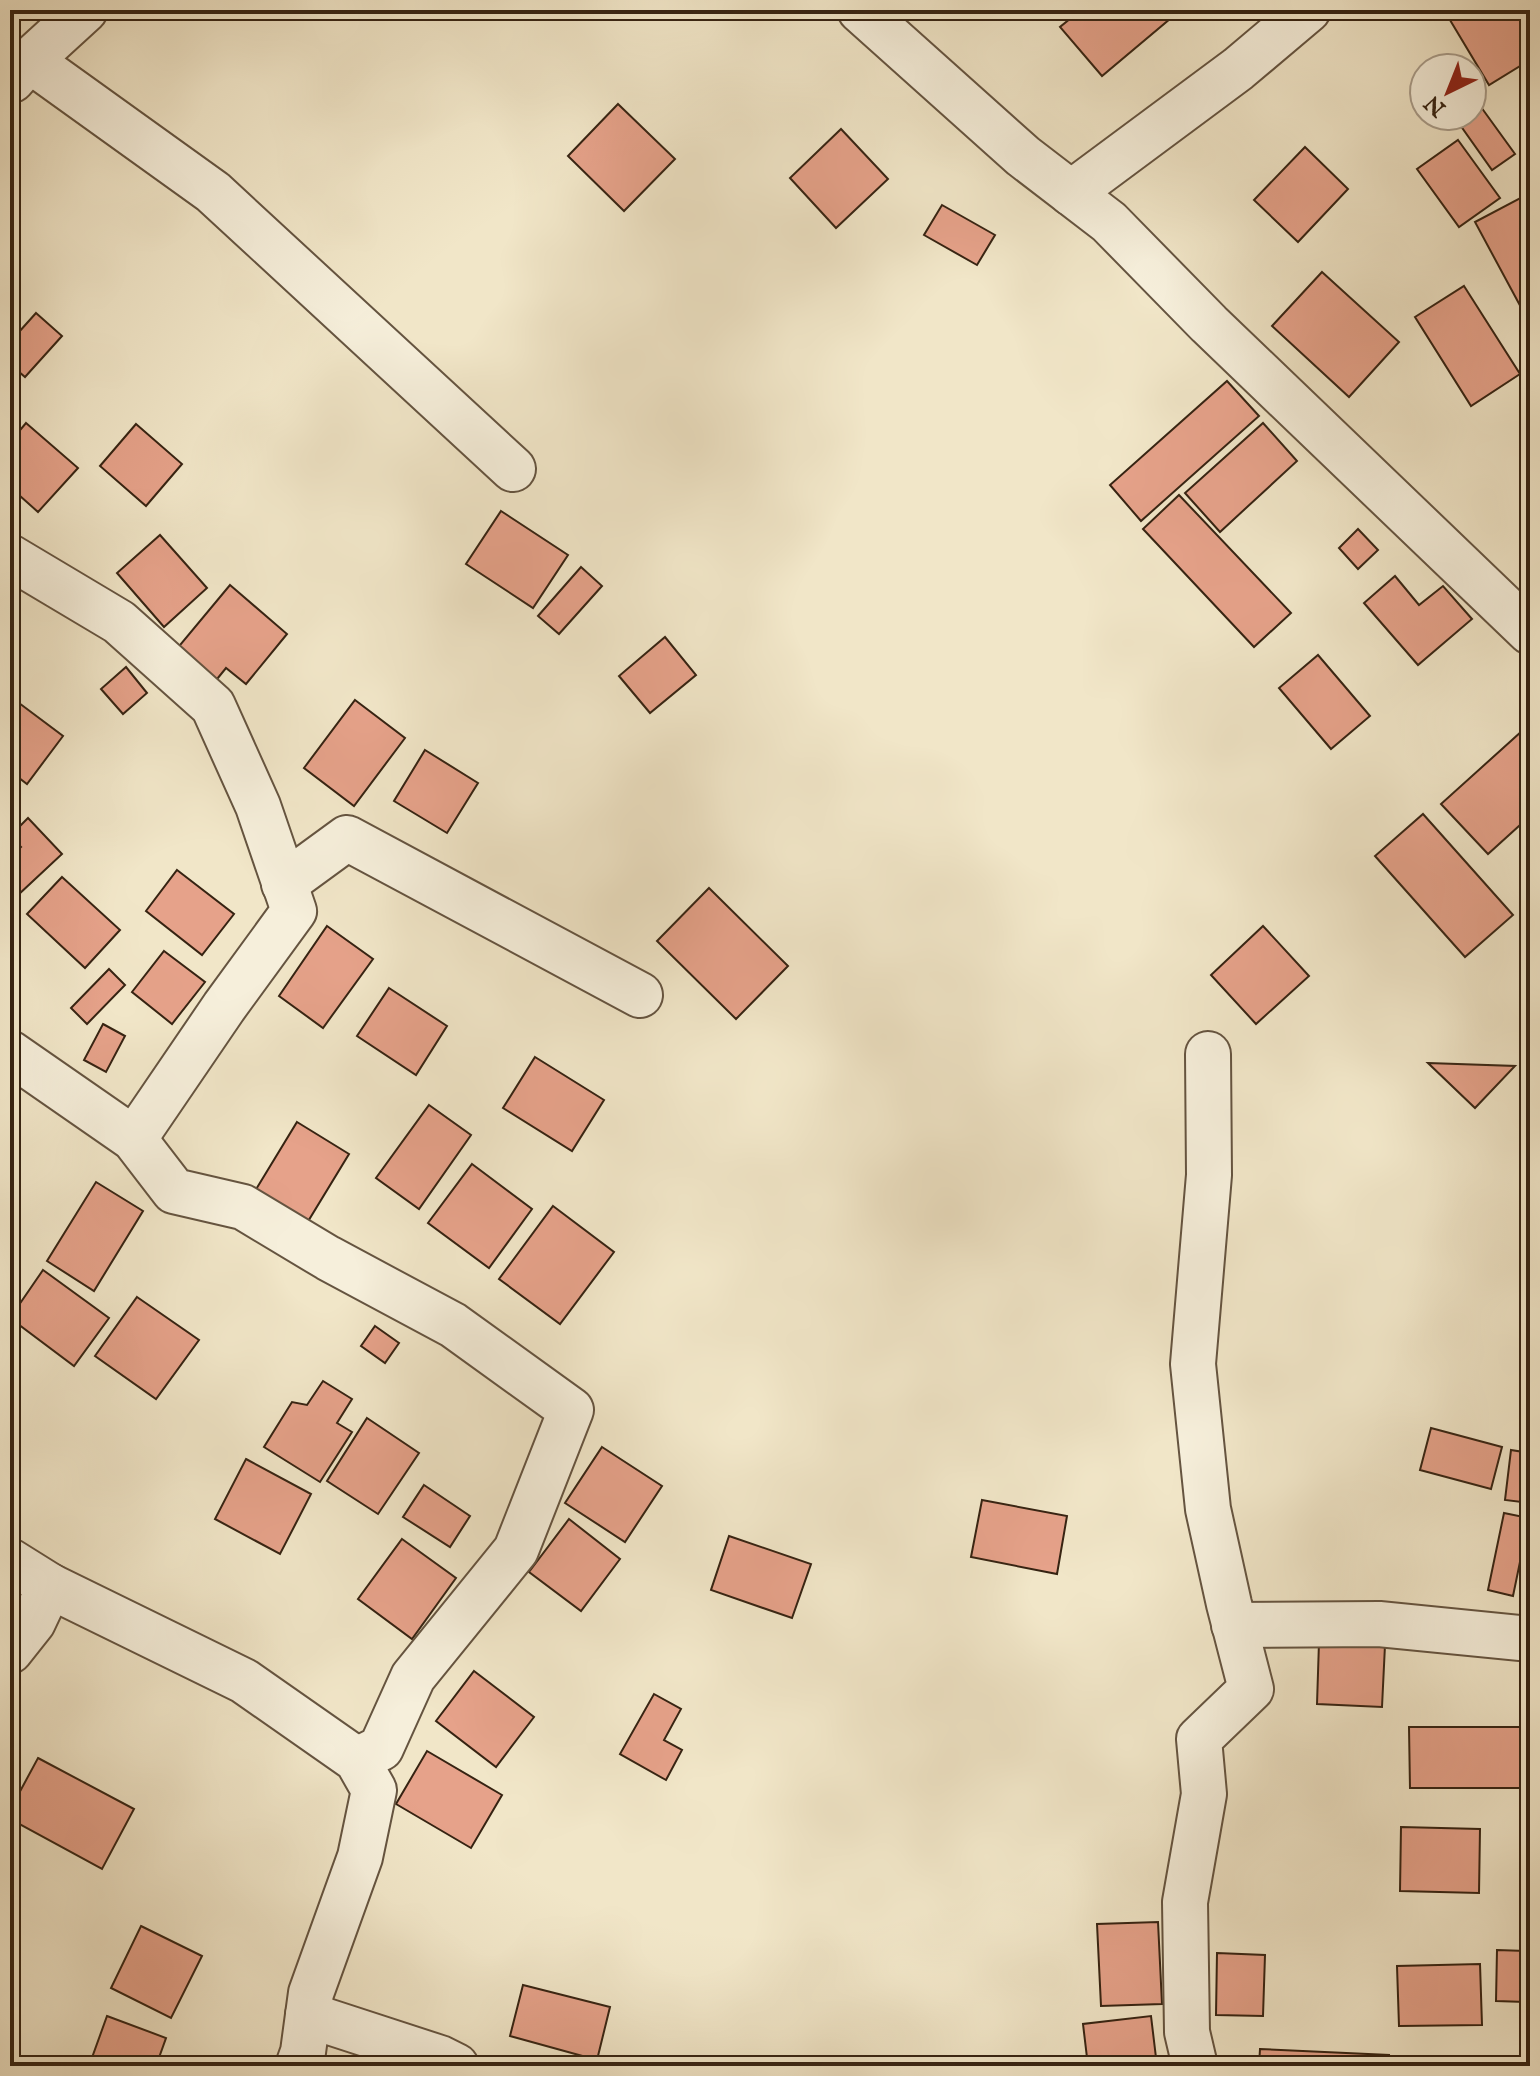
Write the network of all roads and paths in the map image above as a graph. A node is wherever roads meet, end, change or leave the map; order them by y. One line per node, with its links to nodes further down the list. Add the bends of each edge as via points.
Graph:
1 (85, 10): 4 (street)
2 (860, 10): 5 (street)
3 (1308, 10): 5 (street)
4 (18, 73): 6 (street, via 39,67 213,192)
5 (1071, 193): 8 (street, via 1109,222)
6 (513, 469)
7 (10, 557): 9 (street, via 119,622 213,706 258,806)
8 (1530, 632)
9 (284, 884): 10 (street, via 347,838); 13 (street, via 294,911)
10 (640, 995)
11 (10, 1053): 13 (street)
12 (1208, 1054): 16 (street, via 1209,1175 1193,1364 1208,1509)
13 (134, 1139): 19 (street, via 174,1191 243,1207 453,1325 571,1410 516,1550 413,1677 381,1748)
14 (10, 1561): 15 (street)
15 (50, 1586): 18 (street, via 33,1622); 19 (street, via 244,1681)
16 (1234, 1625): 17 (street, via 1379,1624); 23 (street, via 1251,1689 1199,1739 1204,1794 1185,1902 1187,2032)
17 (1530, 1639)
18 (10, 1651)
19 (357, 1760): 20 (street, via 374,1790 360,1857 311,1993)
20 (308, 2015): 21 (street); 22 (street)
21 (298, 2066)
22 (456, 2066)
23 (1195, 2066)

